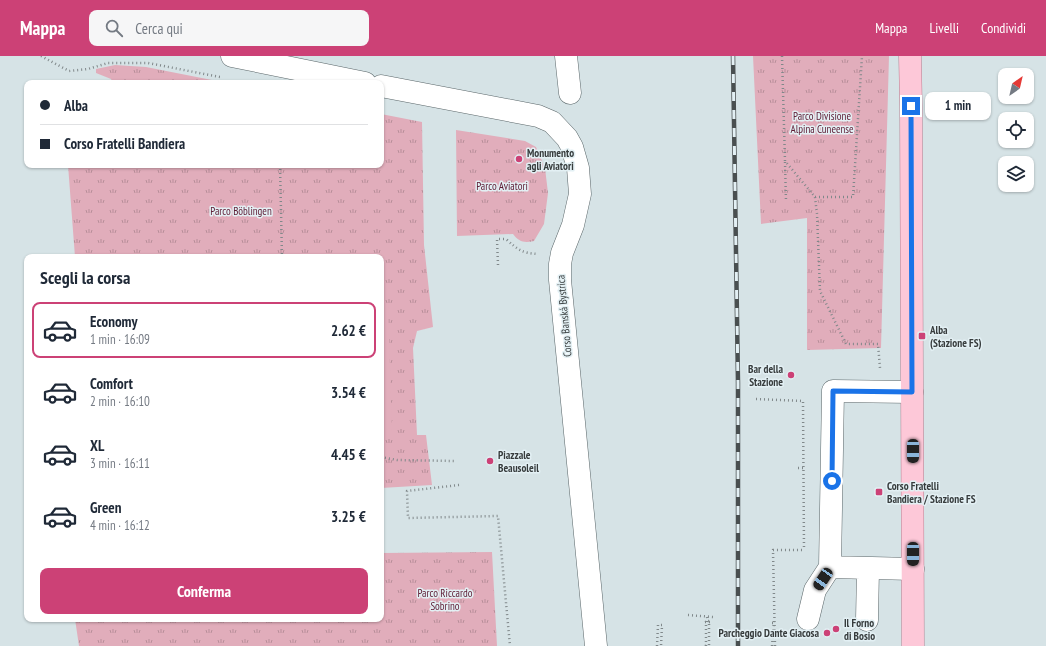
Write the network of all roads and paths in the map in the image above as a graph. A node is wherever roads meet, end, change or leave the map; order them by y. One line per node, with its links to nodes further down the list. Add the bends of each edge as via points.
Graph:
1 (41, 56): 7 (path, via 70,72 108,63 148,63)
2 (232, 56): 8 (street)
3 (566, 56): 10 (street)
4 (782, 56): 11 (path)
5 (862, 56): 13 (path, via 853,197)
6 (910, 56): 19 (main road)
7 (224, 78)
8 (350, 80)
9 (384, 87): 15 (street, Corso Banská Bystrica, via 538,116 552,122 567,138 572,148 578,168 580,194 573,225)
10 (570, 93)
11 (785, 161): 13 (path); 14 (path)
12 (280, 168): 16 (path)
13 (815, 197): 18 (path, via 820,291 846,344 878,344)
14 (786, 201)
15 (562, 253): 17 (path, via 546,245 538,254 525,253 506,239 497,239); 36 (street, Corso Banská Bystrica, via 560,280)
16 (282, 254)
17 (498, 264)
18 (882, 391): 19 (street); 26 (street, via 833,391)
19 (912, 392): 28 (main road)
20 (756, 399): 25 (path, via 803,401)
21 (384, 458): 22 (path)
22 (456, 461)
23 (459, 485): 35 (path, via 408,491 408,518 498,516)
24 (794, 550): 34 (path, via 773,550)
25 (804, 550)
26 (830, 568): 27 (street); 32 (street, via 815,590)
27 (868, 568): 28 (street); 33 (street)
28 (913, 569): 42 (main road)
29 (688, 615): 30 (path)
30 (708, 617): 31 (path); 39 (path)
31 (713, 617)
32 (808, 619)
33 (867, 620)
34 (774, 621): 40 (path); 41 (path)
35 (510, 646)
36 (596, 646)
37 (657, 646): 38 (path, via 658,624 662,625)
38 (661, 646)
39 (708, 646): 39 (path, bridge, via 710,622 705,622 705,646)
40 (772, 646): 41 (path, via 772,623 776,623)
41 (776, 646)
42 (913, 646)

